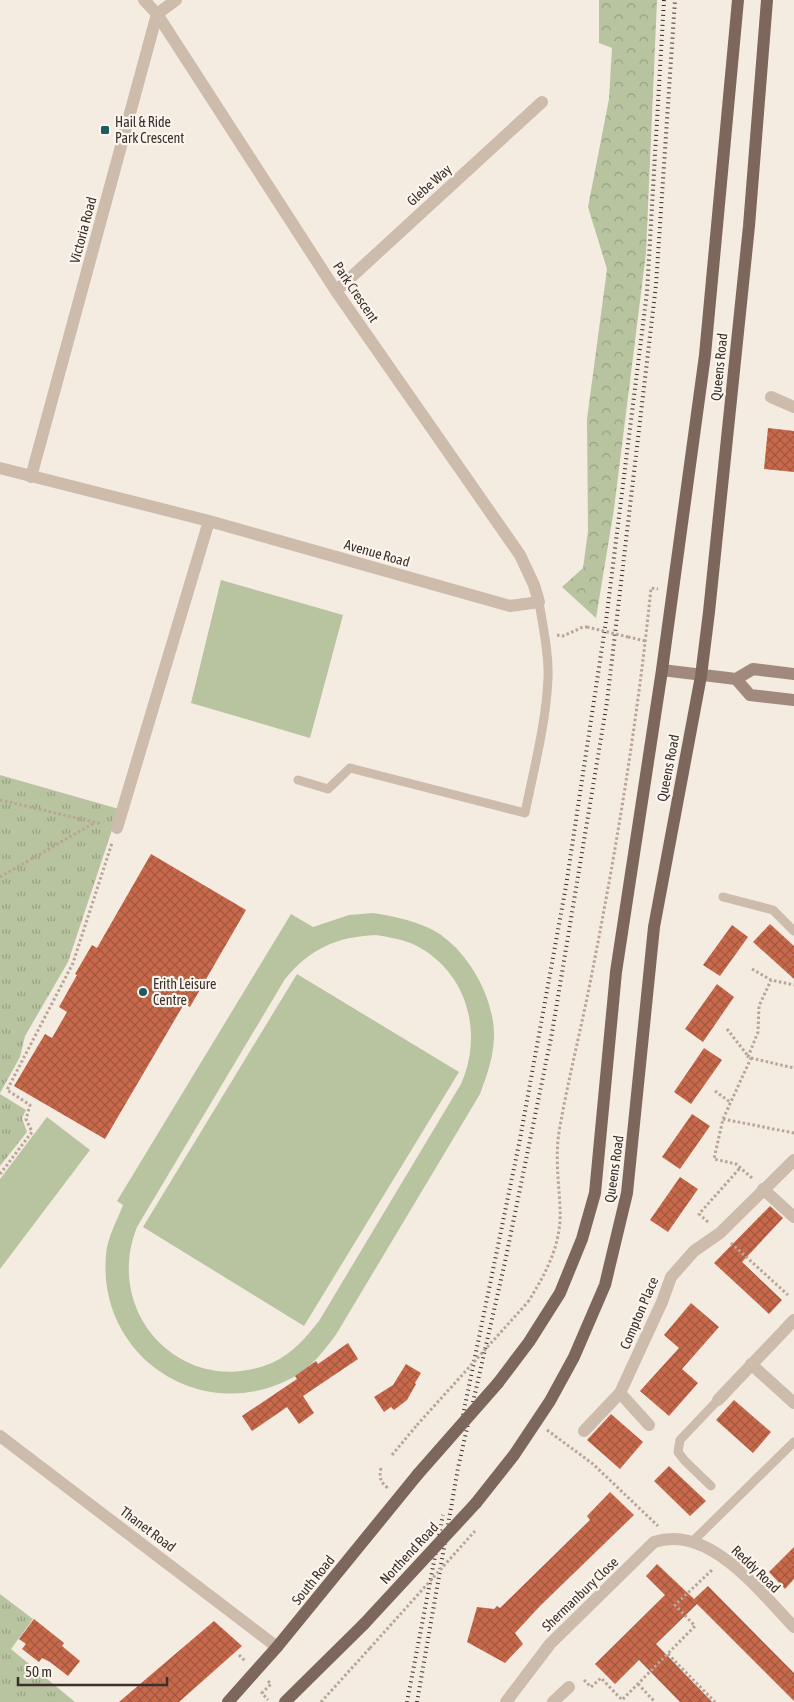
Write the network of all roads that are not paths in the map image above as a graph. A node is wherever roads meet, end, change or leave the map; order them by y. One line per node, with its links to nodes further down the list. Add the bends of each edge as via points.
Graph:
1 (144, 0): 5 (street, Park Crescent)
2 (176, 0): 5 (street)
3 (738, 0): 14 (main road, Queens Road, via 705,354)
4 (767, 0): 16 (main road, Queens Road, via 749,226)
5 (157, 14): 7 (street, Park Crescent); 11 (street, Victoria Road)
6 (542, 102): 7 (street, Glebe Way)
7 (336, 291): 13 (street, Park Crescent, via 520,555)
8 (770, 397): 9 (street)
9 (794, 407)
10 (0, 468): 11 (street, Avenue Road)
11 (31, 476): 12 (street, Avenue Road)
12 (209, 521): 13 (street, Avenue Road, via 510,606); 20 (street)
13 (538, 602): 19 (lane, via 548,676 544,719 525,813 350,768 328,789)
14 (662, 670): 16 (street); 35 (main road, Queens Road, bridge, via 616,972 595,1193 582,1239 560,1292 529,1342 498,1383)
15 (794, 674): 17 (street, via 753,669)
16 (701, 676): 17 (street); 37 (main road, Queens Road, via 654,927 627,1193 605,1285 574,1357 538,1423)
17 (736, 679): 18 (street, via 750,695)
18 (794, 700)
19 (298, 780)
20 (117, 828)
21 (723, 897): 22 (lane, via 773,910)
22 (794, 931)
23 (794, 1160): 24 (street, Compton Place)
24 (763, 1188): 25 (street); 28 (street, Compton Place, via 720,1233 694,1250 671,1277)
25 (794, 1217)
26 (794, 1320): 27 (street)
27 (751, 1364): 29 (street); 30 (street)
28 (620, 1393): 31 (street); 32 (street, Compton Place)
29 (718, 1400): 36 (lane, via 680,1440 678,1452)
30 (794, 1403)
31 (649, 1425)
32 (584, 1431)
33 (0, 1436): 40 (street, Thanet Road)
34 (794, 1442): 38 (lane)
35 (418, 1474): 40 (main road, South Road)
36 (711, 1486)
37 (476, 1503): 43 (main road, Northend Road, bridge, via 364,1624)
38 (692, 1542): 39 (street, Reddy Road, via 725,1557); 44 (street, Shermanbury Close, via 668,1538 654,1542 550,1644)
39 (793, 1622)
40 (277, 1647): 42 (main road, South Road)
41 (569, 1687): 45 (street)
42 (228, 1702)
43 (285, 1702)
44 (506, 1702)
45 (554, 1702)

